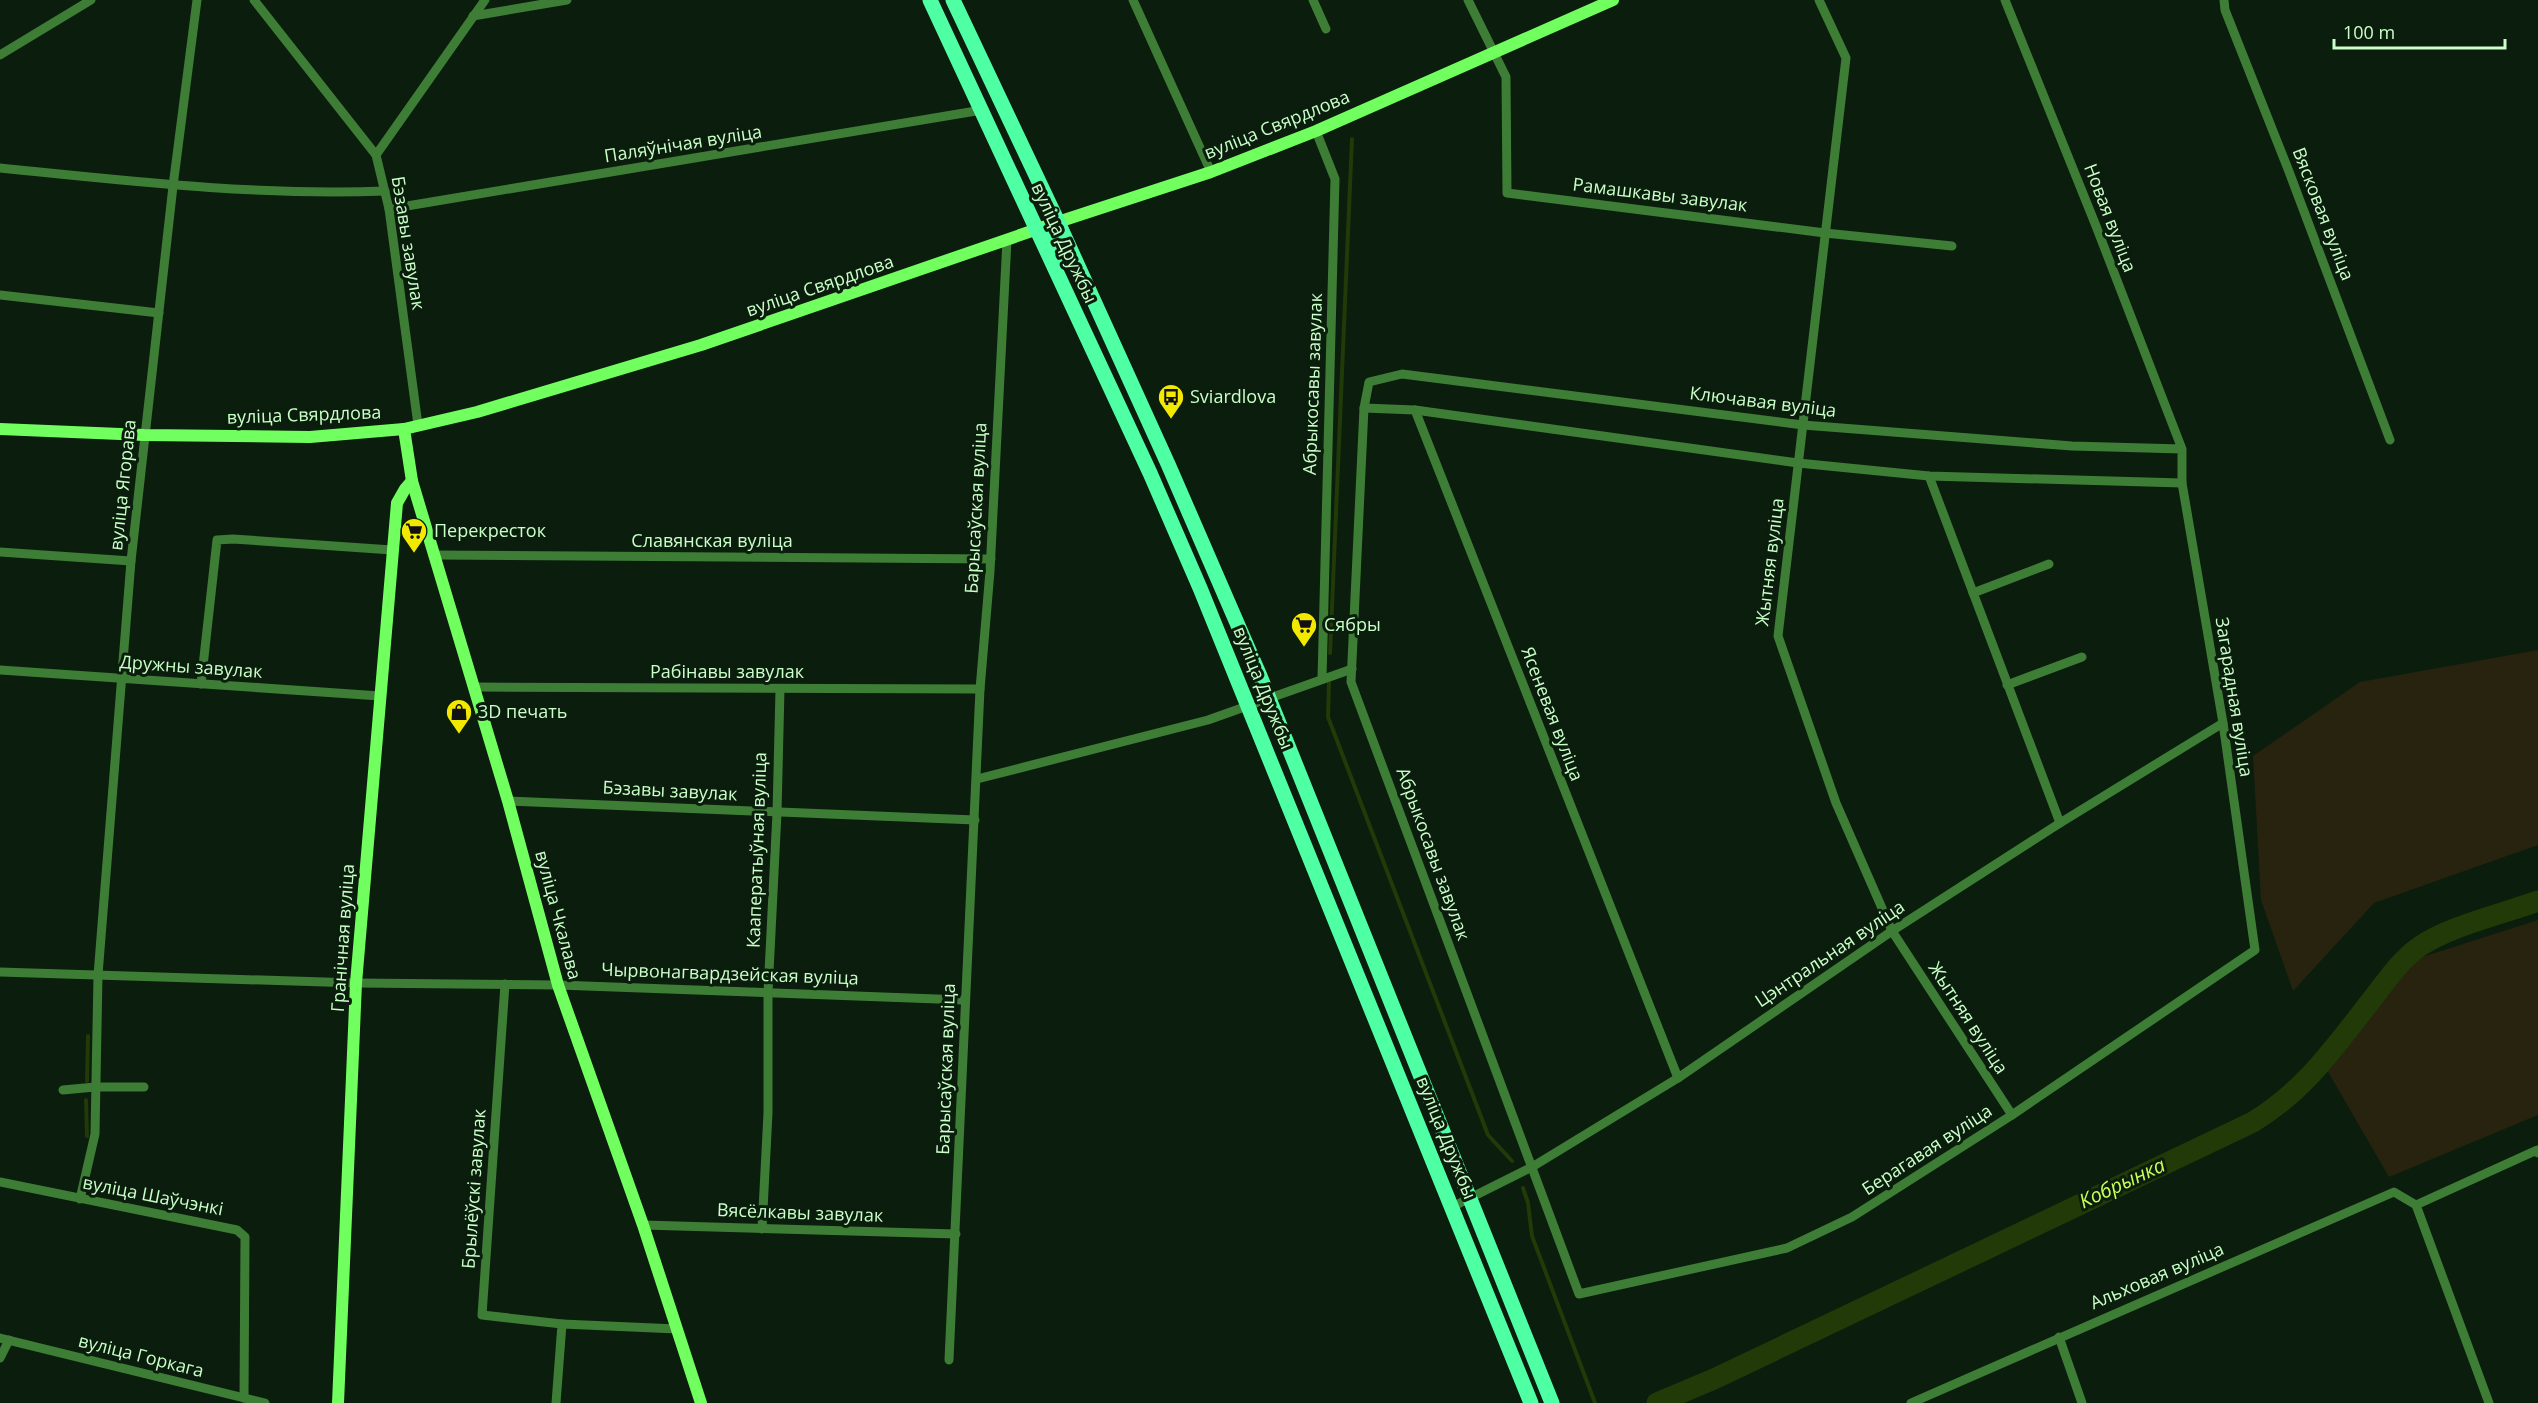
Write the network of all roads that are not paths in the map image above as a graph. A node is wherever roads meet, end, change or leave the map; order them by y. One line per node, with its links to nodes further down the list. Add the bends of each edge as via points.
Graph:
1 (91, 0): 18 (street)
2 (197, 0): 24 (street, вуліца Ягорава)
3 (254, 0): 21 (street, Бэзавы завулак)
4 (485, 0): 15 (street)
5 (567, 0): 15 (street)
6 (930, 0): 19 (main road, вуліца Дружбы)
7 (953, 0): 27 (main road, вуліца Дружбы)
8 (1133, 0): 23 (street)
9 (1313, 0): 16 (street)
10 (1468, 0): 17 (street)
11 (1613, 0): 17 (main road, вуліца Свярдлова)
12 (1819, 0): 29 (street, Жытняя вуліца, via 1846,58)
13 (2005, 0): 43 (street, Новая вуліца)
14 (2224, 0): 42 (street, Вясковая вуліца)
15 (473, 16): 21 (street)
16 (1326, 29)
17 (1493, 52): 20 (main road, вуліца Свярдлова); 29 (street, Рамашкавы завулак, via 1506,77 1507,193)
18 (0, 55)
19 (982, 110): 26 (street, Паляўнічая вуліца); 27 (main road, via 1041,217); 28 (main road, вуліца Дружбы)
20 (1316, 131): 23 (main road, вуліца Свярдлова); 59 (street, Абрыкосавы завулак, via 1335,179)
21 (376, 155): 25 (street, Бэзавы завулак)
22 (0, 168): 24 (street)
23 (1211, 172): 27 (main road, вуліца Свярдлова)
24 (173, 186): 25 (street, via 332,193); 33 (street, вуліца Ягорава)
25 (385, 191): 26 (street, Бэзавы завулак)
26 (389, 209): 38 (street, Бэзавы завулак)
27 (1058, 222): 28 (main road, вуліца Свярдлова); 34 (main road, вуліца Дружбы)
28 (1036, 230): 30 (main road, вуліца Свярдлова); 34 (main road, via 1053,237 1082,295); 54 (main road, вуліца Дружбы)
29 (1825, 233): 31 (street, Рамашкавы завулак); 37 (street, Жытняя вуліца)
30 (1007, 240): 38 (main road, вуліца Свярдлова, via 701,345 506,404); 51 (street, Барысаўская вуліца)
31 (1952, 246)
32 (0, 295): 33 (street)
33 (159, 313): 41 (street, вуліца Ягорава)
34 (1107, 333): 67 (main road, вуліца Дружбы)
35 (1364, 408): 36 (street); 37 (street, Ключавая вуліца, via 1369,382 1402,374); 57 (street, Абрыкосавы завулак)
36 (1415, 410): 44 (street); 85 (street, Ясеневая вуліца)
37 (1803, 425): 43 (street, Ключавая вуліца, via 2072,446); 44 (street, Жытняя вуліца)
38 (417, 426): 40 (main road, вуліца Свярдлова)
39 (0, 429): 41 (main road, вуліца Свярдлова)
40 (404, 429): 41 (main road, вуліца Свярдлова, via 310,437); 46 (main road, вуліца Чкалава)
41 (144, 435): 52 (street, вуліца Ягорава)
42 (2390, 440)
43 (2182, 449): 47 (street, Загарадная вуліца)
44 (1798, 463): 45 (street); 76 (street, Жытняя вуліца, via 1778,636 1836,803)
45 (1929, 476): 47 (street); 55 (street)
46 (412, 481): 48 (main road, Гранічная вуліца, via 398,503); 50 (main road, вуліца Чкалава)
47 (2182, 483): 69 (street, Загарадная вуліца)
48 (392, 550): 61 (street, via 217,540); 66 (main road, Гранічная вуліца)
49 (0, 552): 52 (street)
50 (434, 555): 51 (street, Славянская вуліца); 63 (main road, вуліца Чкалава)
51 (991, 559): 65 (street, Барысаўская вуліца)
52 (131, 561): 60 (street, вуліца Ягорава)
53 (2049, 564): 55 (street)
54 (1200, 588): 67 (main road, via 1225,628 1250,690); 68 (main road, вуліца Дружбы)
55 (1973, 593): 62 (street)
56 (2082, 657): 62 (street)
57 (1352, 669): 59 (street); 92 (street, Абрыкосавы завулак, via 1351,682)
58 (0, 670): 60 (street, Дружны завулак)
59 (1322, 678): 67 (street)
60 (121, 679): 61 (street, Дружны завулак); 79 (street, вуліца Ягорава)
61 (201, 684): 66 (street, Дружны завулак)
62 (2007, 685): 75 (street)
63 (475, 687): 64 (street, Рабінавы завулак); 71 (main road, вуліца Чкалава)
64 (780, 689): 65 (street, Рабінавы завулак); 72 (street, Кааператыўная вуліца)
65 (980, 689): 70 (street, Барысаўская вуліца)
66 (380, 696): 80 (main road, Гранічная вуліца)
67 (1268, 698): 68 (street); 73 (main road, вуліца Дружбы)
68 (1249, 705): 70 (street, via 1156,735); 73 (main road, via 1257,706 1269,720 1294,781); 89 (main road, вуліца Дружбы)
69 (2223, 723): 75 (street, Цэнтральная вуліца); 77 (street, Загарадная вуліца)
70 (977, 779): 74 (street, Барысаўская вуліца)
71 (508, 801): 72 (street, Бэзавы завулак); 82 (main road, вуліца Чкалава)
72 (777, 813): 74 (street, Бэзавы завулак); 83 (street, Кааператыўная вуліца)
73 (1314, 814): 95 (main road, вуліца Дружбы)
74 (975, 820): 84 (street, Барысаўская вуліца)
75 (2060, 824): 76 (street, Цэнтральная вуліца)
76 (1892, 931): 85 (street, Цэнтральная вуліца); 90 (street, Жытняя вуліца)
77 (2255, 950): 90 (street, Берагавая вуліца)
78 (0, 972): 79 (street, Чырвонагвардзейская вуліца)
79 (98, 975): 80 (street, Чырвонагвардзейская вуліца); 86 (street)
80 (356, 983): 81 (street, Чырвонагвардзейская вуліца); 110 (main road, Гранічная вуліца)
81 (505, 984): 82 (street, Чырвонагвардзейская вуліца); 102 (street, Брылёўскі завулак, via 482,1315)
82 (558, 985): 83 (street, Чырвонагвардзейская вуліца); 98 (main road, вуліца Чкалава)
83 (768, 992): 84 (street, Чырвонагвардзейская вуліца); 99 (street, Кааператыўная вуліца, via 768,1113)
84 (964, 1000): 100 (street, Барысаўская вуліца)
85 (1678, 1078): 92 (street, Цэнтральная вуліца)
86 (95, 1087): 87 (street); 88 (street); 94 (street, via 95,1134)
87 (144, 1087)
88 (63, 1090)
89 (1408, 1098): 95 (main road, via 1428,1133 1451,1189 1462,1198); 97 (main road, вуліца Дружбы)
90 (2012, 1115): 101 (street, Берагавая вуліца, via 1852,1218 1787,1248)
91 (2538, 1153): 96 (street, via 2537,1150)
92 (1532, 1167): 95 (street, Цэнтральная вуліца); 101 (street, Абрыкосавы завулак)
93 (0, 1182): 94 (street, вуліца Шаўчэнкі)
94 (80, 1199): 108 (street, вуліца Шаўчэнкі, via 237,1230 245,1237)
95 (1471, 1199): 97 (street, Цэнтральная вуліца); 114 (main road, вуліца Дружбы)
96 (2416, 1205): 104 (street, Альховая вуліца, via 2394,1192); 117 (street)
97 (1452, 1207): 113 (main road, вуліца Дружбы)
98 (643, 1225): 99 (street, Вясёлкавы завулак); 103 (main road, вуліца Чкалава)
99 (762, 1229): 100 (street, Вясёлкавы завулак)
100 (956, 1234): 107 (street, Барысаўская вуліца)
101 (1579, 1294)
102 (562, 1324): 103 (street, Брылёўскі завулак); 111 (street)
103 (677, 1329): 112 (main road, вуліца Чкалава)
104 (2059, 1336): 115 (street, Альховая вуліца); 116 (street)
105 (4, 1339): 106 (street, вуліца Горкага); 108 (street, вуліца Горкага)
106 (0, 1358)
107 (949, 1360)
108 (244, 1398): 109 (street, вуліца Горкага)
109 (265, 1403)
110 (338, 1403)
111 (556, 1403)
112 (701, 1403)
113 (1531, 1403)
114 (1552, 1403)
115 (1911, 1403)
116 (2082, 1403)
117 (2489, 1403)

